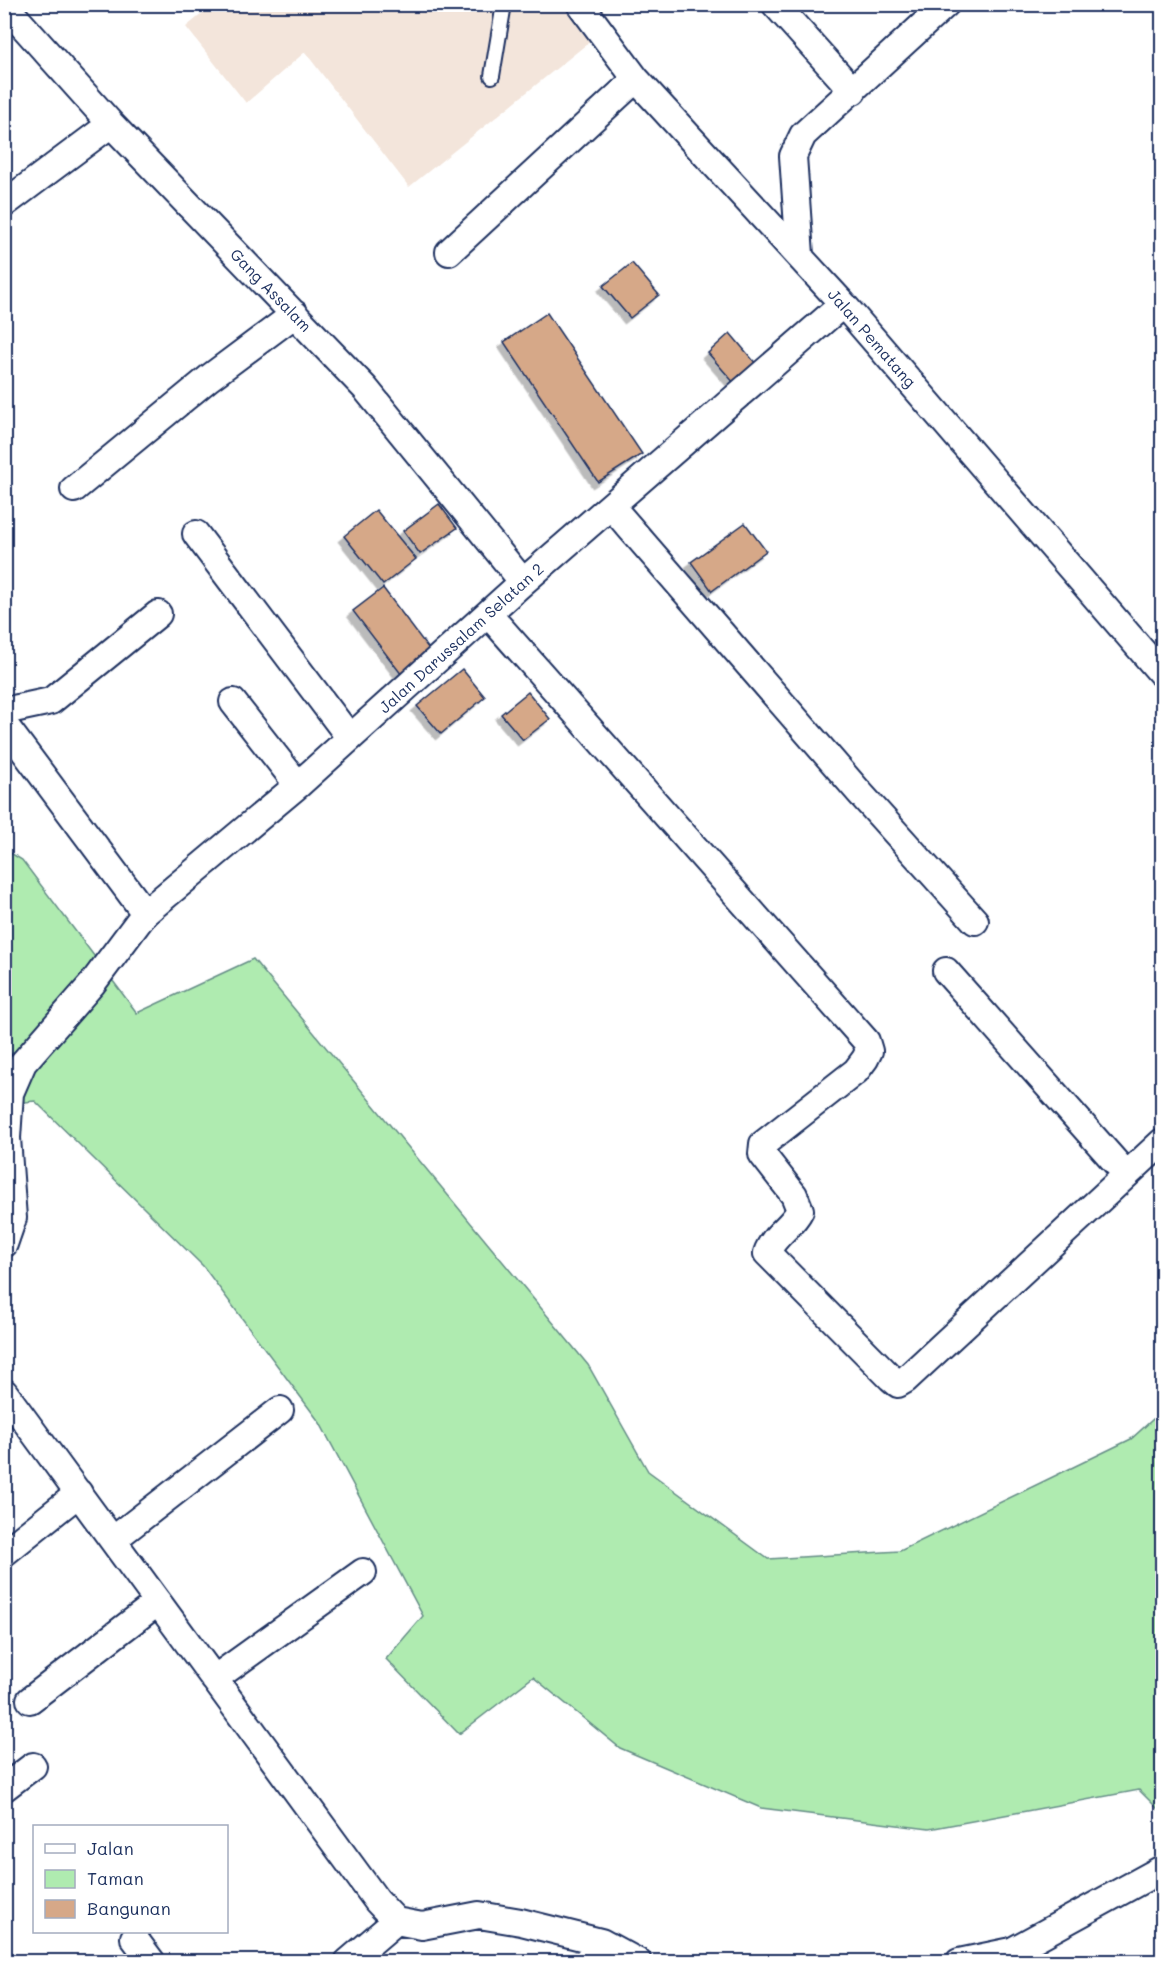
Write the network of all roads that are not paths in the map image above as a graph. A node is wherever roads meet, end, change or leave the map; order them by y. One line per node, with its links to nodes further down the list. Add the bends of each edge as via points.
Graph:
1 (504, 4): 6 (lane)
2 (580, 4): 7 (street, Jalan Pematang)
3 (775, 4): 8 (street)
4 (946, 4): 8 (street)
5 (8, 8): 9 (street, Gang Assalam)
6 (492, 76)
7 (636, 79): 11 (street); 12 (street, Jalan Pematang)
8 (853, 91): 12 (street, via 803,135 794,156)
9 (111, 124): 10 (street); 14 (street, Gang Assalam)
10 (4, 204)
11 (449, 252)
12 (800, 255): 13 (street, Jalan Pematang)
13 (843, 304): 16 (street, Jalan Darussalam Selatan 2); 21 (street, Jalan Pematang)
14 (295, 314): 15 (street, via 209,378); 18 (street, Gang Assalam, via 365,388)
15 (74, 489)
16 (611, 507): 18 (street, Jalan Darussalam Selatan 2); 28 (street)
17 (196, 534): 25 (street)
18 (523, 582): 20 (street, Jalan Darussalam Selatan 2)
19 (158, 614): 23 (street, via 51,701)
20 (488, 614): 25 (street, Jalan Darussalam Selatan 2); 31 (street, via 866,1041 869,1051 856,1071 763,1144 762,1154 794,1195 800,1210 796,1220 770,1244 767,1253 891,1378 898,1384 905,1380)
21 (1162, 674)
22 (233, 702): 26 (street)
23 (4, 711)
24 (4, 724): 27 (street)
25 (350, 738): 26 (street, Jalan Darussalam Selatan 2)
26 (298, 784): 27 (street, Jalan Darussalam Selatan 2)
27 (145, 913): 32 (street, Jalan Darussalam Selatan 2, via 93,984 23,1063 10,1093 7,1138 13,1218)
28 (975, 921)
29 (946, 971): 31 (street)
30 (1162, 1142): 31 (street)
31 (1126, 1173)
32 (4, 1244)
33 (4, 1392): 35 (street)
34 (280, 1410): 36 (street)
35 (80, 1493): 36 (street); 37 (street)
36 (114, 1539): 39 (street)
37 (4, 1553)
38 (363, 1572): 40 (street)
39 (158, 1602): 40 (street); 41 (street)
40 (214, 1679): 45 (street, via 377,1901)
41 (30, 1700)
42 (33, 1766): 43 (street)
43 (4, 1788)
44 (1162, 1869): 48 (street)
45 (396, 1921): 47 (street, via 422,1926 479,1915); 50 (street)
46 (134, 1938): 49 (street)
47 (602, 1942): 51 (street); 52 (street)
48 (1020, 1956): 53 (street)
49 (152, 1962)
50 (348, 1962)
51 (586, 1962)
52 (638, 1962)
53 (959, 1962)

